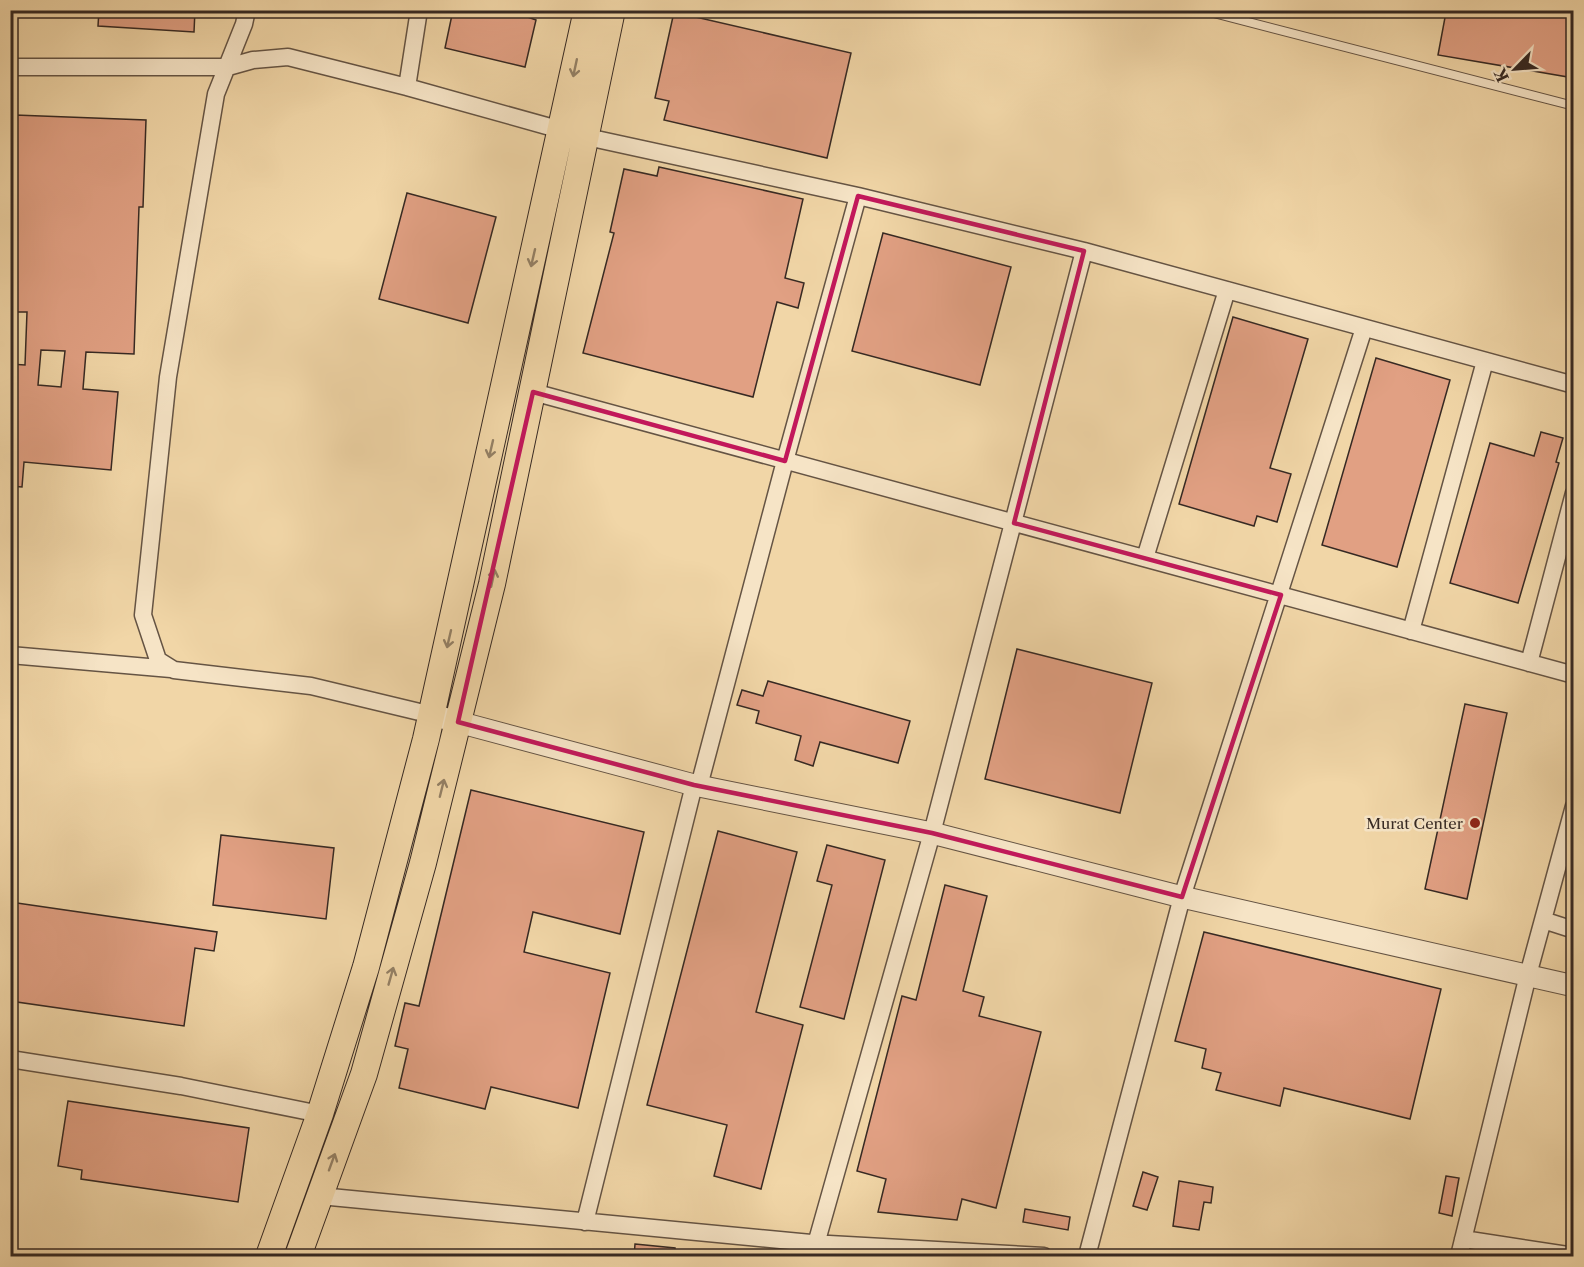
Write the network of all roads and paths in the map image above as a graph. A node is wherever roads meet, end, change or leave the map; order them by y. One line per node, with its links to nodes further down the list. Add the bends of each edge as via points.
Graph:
1 (247, 10): 7 (street)
2 (419, 10): 8 (street)
3 (587, 10): 10 (main road, one-way to 10)
4 (612, 10): 11 (main road)
5 (1202, 10): 9 (lane)
6 (10, 67): 7 (street)
7 (228, 67): 8 (street, via 288,57); 27 (street, via 216,94 168,377 142,615 158,660)
8 (407, 87): 10 (street)
9 (1574, 106)
10 (561, 130): 29 (main road, one-way to 29)
11 (587, 137): 12 (street); 18 (main road)
12 (858, 196): 13 (street); 19 (street)
13 (1084, 251): 14 (street); 21 (street)
14 (1227, 290): 15 (street); 22 (street)
15 (1364, 328): 16 (street); 23 (street)
16 (1485, 361): 17 (street); 24 (street)
17 (1574, 385)
18 (533, 392): 19 (street); 30 (main road, one-way to 18)
19 (784, 460): 21 (street); 31 (street)
20 (1574, 493): 26 (street)
21 (1014, 523): 22 (street); 33 (street)
22 (1145, 558): 23 (street)
23 (1281, 595): 24 (street); 34 (street)
24 (1411, 631): 26 (street)
25 (10, 655): 27 (street)
26 (1529, 663): 28 (street)
27 (174, 670): 29 (street, via 311,686)
28 (1574, 675)
29 (432, 716): 30 (street); 40 (main road, via 366,967)
30 (458, 722): 31 (street); 41 (main road, one-way to 30, via 364,1074)
31 (697, 785): 33 (street); 42 (street)
32 (1574, 806): 35 (street)
33 (933, 833): 34 (street); 44 (street)
34 (1182, 897): 37 (street); 49 (street)
35 (1543, 920): 36 (street); 37 (street)
36 (1574, 930)
37 (1527, 975): 38 (street); 43 (street)
38 (1574, 986)
39 (10, 1059): 40 (street, via 181,1086)
40 (320, 1114): 46 (main road)
41 (320, 1196): 42 (street); 47 (main road)
42 (585, 1222): 44 (street)
43 (1463, 1239): 45 (street); 50 (street)
44 (816, 1244): 48 (street)
45 (1574, 1256)
46 (269, 1257)
47 (298, 1257)
48 (1044, 1257)
49 (1087, 1257)
50 (1459, 1257)

